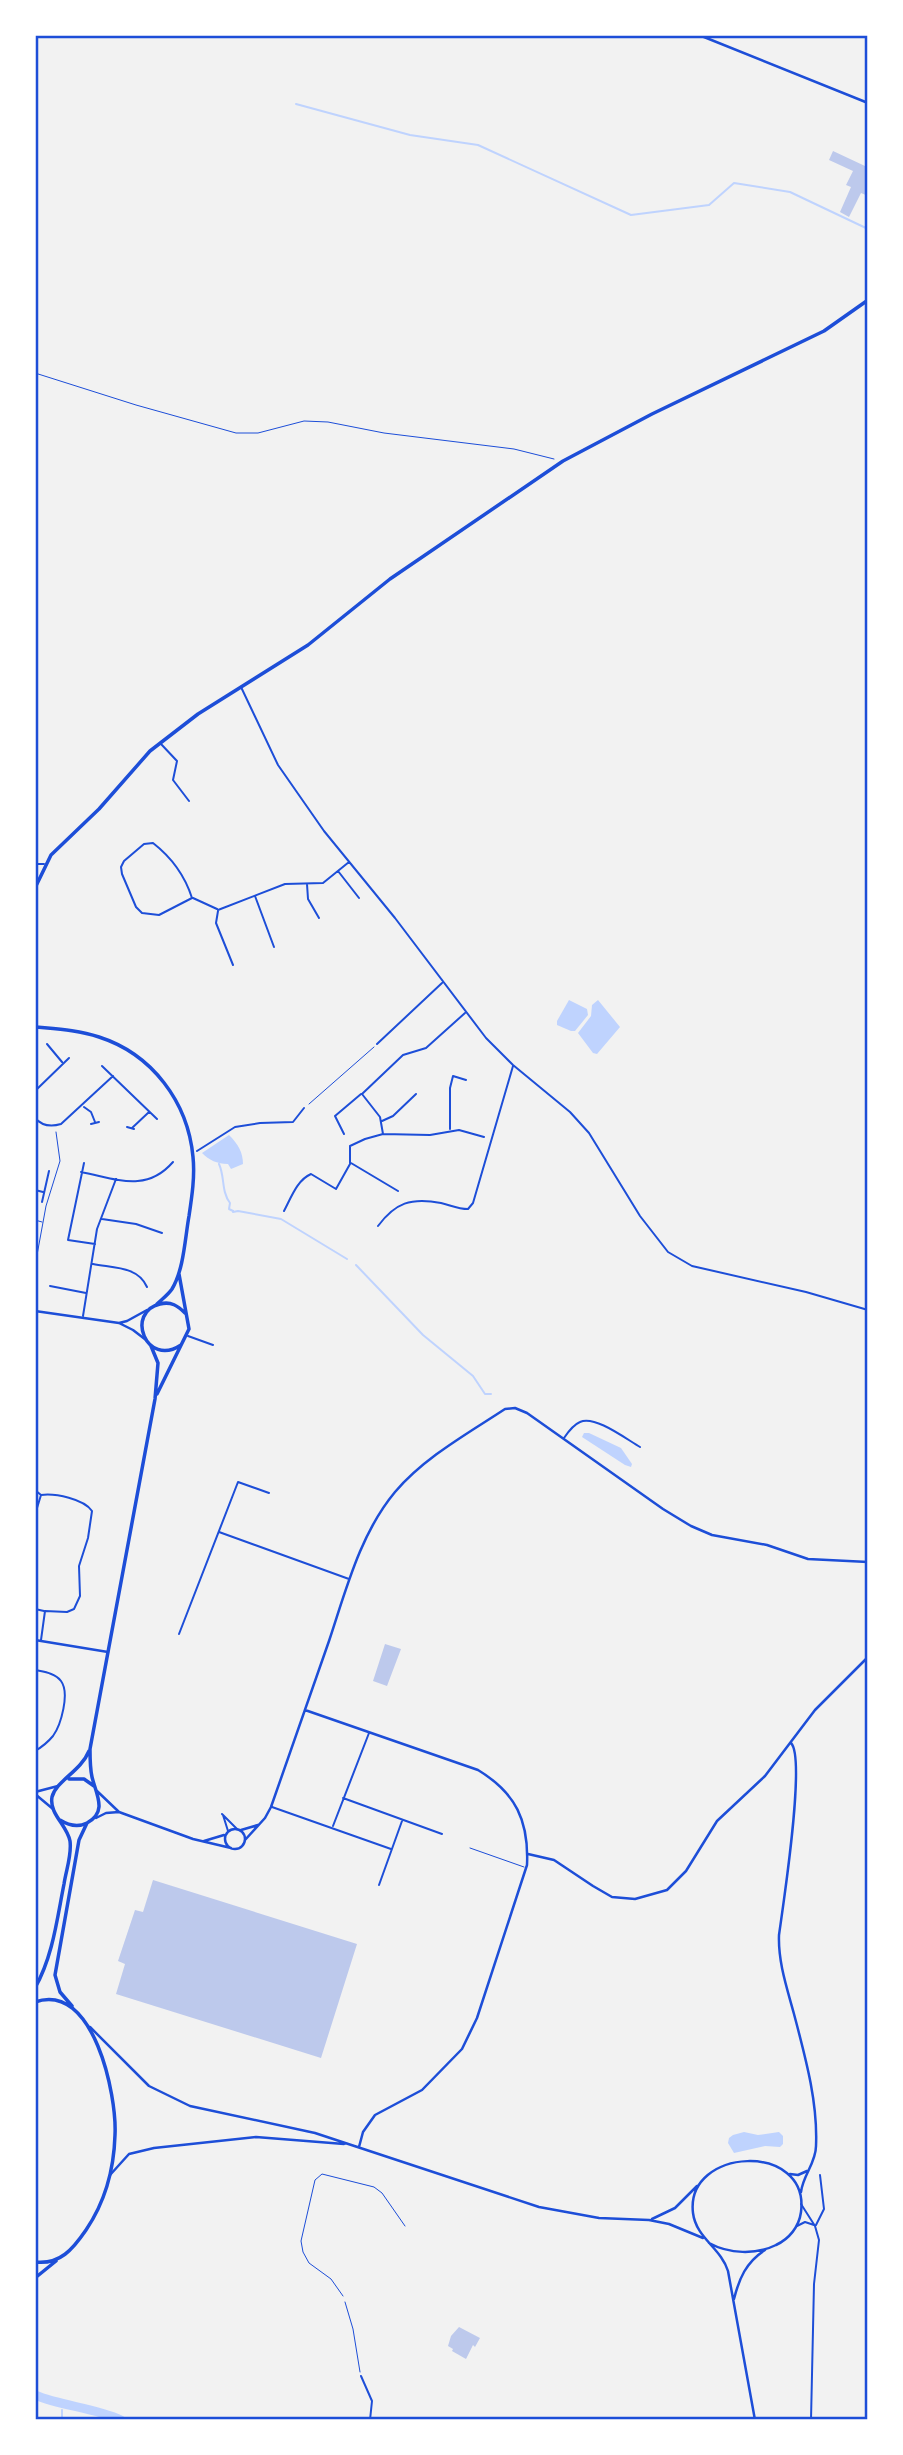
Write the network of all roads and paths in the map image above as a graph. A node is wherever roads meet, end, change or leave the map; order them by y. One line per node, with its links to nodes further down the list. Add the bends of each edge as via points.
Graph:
1 (699, 35): 2 (street)
2 (868, 103)
3 (868, 300): 5 (main road, via 824,331)
4 (35, 373): 5 (path, via 236,432 258,433 304,421 328,422 514,449)
5 (563, 461): 6 (main road, via 390,579 308,645)
6 (241, 686): 7 (main road); 9 (street, via 278,765)
7 (159, 742): 8 (street, via 177,761 173,780); 10 (main road)
8 (189, 801)
9 (349, 862): 12 (street); 22 (street)
10 (46, 863): 11 (street); 14 (main road)
11 (35, 864)
12 (338, 871): 13 (street, via 323,883); 17 (street)
13 (307, 884): 15 (street, via 285,884); 19 (street, via 308,899)
14 (35, 888)
15 (255, 896): 18 (street); 20 (street)
16 (192, 898): 16 (street, via 159,915 142,913 122,874 124,862 144,844 152,843 167,854); 18 (street)
17 (359, 898)
18 (218, 910): 21 (street, via 216,923)
19 (319, 918)
20 (274, 947)
21 (233, 965)
22 (443, 982): 23 (street); 26 (street)
23 (466, 1012): 29 (street); 34 (street, via 426,1048 403,1055)
24 (35, 1027): 69 (main road, via 86,1034 123,1047 150,1067 174,1097 187,1127 194,1166)
25 (47, 1044): 28 (street)
26 (377, 1044): 37 (path)
27 (69, 1058): 28 (street)
28 (63, 1064): 33 (street)
29 (513, 1065): 64 (street, via 468,1209 438,1202 405,1203 387,1213); 75 (street, via 589,1133 640,1216 677,1259)
30 (102, 1066): 31 (street)
31 (113, 1076): 36 (street); 38 (street)
32 (466, 1080): 45 (street, via 453,1076)
33 (35, 1091)
34 (362, 1094): 41 (street); 46 (street, via 335,1116)
35 (416, 1094): 41 (street)
36 (83, 1106): 42 (street, via 97,1122); 43 (street)
37 (304, 1108): 49 (street, via 293,1122 235,1127)
38 (149, 1112): 40 (street); 44 (street, via 133,1129)
39 (35, 1118): 43 (street)
40 (156, 1119)
41 (381, 1121): 47 (street)
42 (91, 1124)
43 (53, 1126): 63 (path, via 60,1161)
44 (127, 1127)
45 (450, 1130): 47 (street, via 430,1135); 48 (street)
46 (344, 1134)
47 (383, 1134): 52 (street, via 351,1146)
48 (484, 1137)
49 (197, 1151)
50 (173, 1162): 55 (street, via 161,1175 145,1182)
51 (84, 1163): 54 (street)
52 (350, 1163): 57 (street); 60 (street, via 336,1189 307,1175)
53 (50, 1171): 58 (street)
54 (81, 1171): 55 (street); 66 (street, via 68,1240)
55 (116, 1179): 61 (street)
56 (35, 1190): 58 (street)
57 (398, 1191)
58 (44, 1192): 59 (street)
59 (42, 1202)
60 (284, 1211)
61 (100, 1218): 65 (street); 66 (street)
62 (35, 1220): 63 (path)
63 (43, 1222): 68 (path)
64 (377, 1226)
65 (162, 1233)
66 (95, 1244): 67 (street)
67 (92, 1264): 71 (street, via 131,1271 141,1276); 72 (street)
68 (35, 1266)
69 (178, 1272): 73 (main road, via 170,1291); 78 (main road)
70 (50, 1286): 72 (street)
71 (146, 1287)
72 (87, 1293): 77 (street)
73 (157, 1304): 74 (main road); 78 (main road, via 178,1306)
74 (151, 1307): 79 (street); 81 (main road, via 142,1321)
75 (868, 1310)
76 (35, 1311): 77 (street)
77 (83, 1317): 79 (street)
78 (187, 1317): 80 (main road)
79 (119, 1323): 81 (street)
80 (188, 1336): 82 (main road); 83 (street)
81 (149, 1344): 82 (main road, via 163,1351); 84 (main road, via 158,1363)
82 (182, 1344): 84 (main road)
83 (213, 1345)
84 (155, 1399): 99 (main road)
85 (563, 1439): 86 (street, via 577,1423 587,1420); 92 (street, via 663,1509 712,1535 767,1545 808,1559); 93 (street, via 527,1413 510,1408 447,1447 413,1473 381,1510)
86 (640, 1447)
87 (35, 1490): 89 (street)
88 (269, 1493): 91 (street, via 238,1482)
89 (41, 1495): 90 (street); 95 (street, via 55,1493 88,1504 92,1511 79,1566 77,1604 67,1612)
90 (35, 1531)
91 (218, 1531): 93 (street); 96 (street)
92 (868, 1562)
93 (350, 1580): 102 (street)
94 (35, 1609): 95 (street)
95 (45, 1611): 98 (street)
96 (179, 1634)
97 (35, 1640): 98 (street)
98 (41, 1641): 99 (street)
99 (107, 1652): 105 (main road)
100 (868, 1657): 104 (street, via 824,1700)
101 (35, 1670): 106 (street, via 55,1676 65,1692 56,1731)
102 (305, 1710): 103 (street); 112 (street)
103 (370, 1732): 111 (street); 128 (street, via 478,1770 496,1781 520,1812)
104 (791, 1743): 128 (street, via 765,1776 717,1821 682,1877 661,1893 635,1899 612,1897 554,1860); 139 (street, via 796,1751 795,1800 779,1950 814,2108 816,2152)
105 (90, 1749): 107 (main road, via 80,1767); 109 (main road)
106 (35, 1751)
107 (64, 1781): 108 (main road); 109 (main road, via 77,1778)
108 (58, 1786): 110 (street); 113 (main road, via 52,1797)
109 (96, 1789): 114 (street); 117 (main road, via 100,1806)
110 (35, 1793): 113 (street)
111 (344, 1798): 116 (street); 119 (street)
112 (271, 1807): 118 (street); 119 (street)
113 (53, 1809): 115 (main road)
114 (119, 1812): 117 (street); 124 (street)
115 (60, 1820): 117 (main road, via 73,1826); 131 (main road, via 70,1843)
116 (402, 1820): 122 (street); 127 (street)
117 (90, 1821): 132 (main road, via 79,1840)
118 (260, 1824): 120 (street); 123 (street)
119 (332, 1828): 127 (street)
120 (239, 1829): 121 (street); 121 (street, via 222,1814); 123 (street)
121 (227, 1833): 124 (street); 125 (street)
122 (442, 1833)
123 (245, 1840): 125 (street, via 241,1847)
124 (201, 1841): 125 (street)
125 (230, 1848)
126 (470, 1848): 129 (lane)
127 (391, 1849): 130 (street)
128 (528, 1854): 129 (street)
129 (526, 1868): 138 (street, via 477,2018 460,2052 422,2090 375,2115)
130 (379, 1885)
131 (60, 1903): 132 (main road); 133 (main road, via 45,1967)
132 (67, 1904): 135 (main road, via 56,1983)
133 (35, 1988)
134 (35, 2002): 135 (main road, via 54,2000)
135 (77, 2013): 136 (main road)
136 (86, 2023): 137 (street, via 149,2085 176,2100); 142 (main road, via 113,2096 116,2134)
137 (351, 2145): 138 (street); 142 (street, via 256,2137 154,2148 130,2154)
138 (359, 2147): 146 (street, via 538,2207 599,2218)
139 (807, 2171): 140 (street); 144 (street)
140 (788, 2173): 143 (street, via 765,2162 728,2164); 144 (street)
141 (820, 2175): 147 (street, via 824,2209)
142 (110, 2176): 153 (main road, via 92,2222)
143 (699, 2183): 146 (street, via 675,2208); 150 (street, via 693,2215)
144 (800, 2195): 145 (street)
145 (802, 2204): 147 (street); 149 (street)
146 (649, 2220): 150 (street)
147 (815, 2226): 149 (street, via 805,2222); 161 (street, via 819,2240)
148 (405, 2227): 156 (lane, via 374,2187 322,2174 315,2180 301,2241 303,2252)
149 (796, 2227): 152 (street, via 787,2239)
150 (703, 2238): 151 (street)
151 (709, 2243): 152 (street, via 730,2251); 157 (street, via 726,2265)
152 (768, 2248): 157 (street, via 746,2268)
153 (60, 2258): 154 (main road); 155 (main road)
154 (35, 2262)
155 (35, 2278)
156 (343, 2296): 158 (path)
157 (734, 2303): 160 (street)
158 (361, 2376): 159 (street, via 372,2401)
159 (370, 2420)
160 (755, 2420)
161 (811, 2420)

